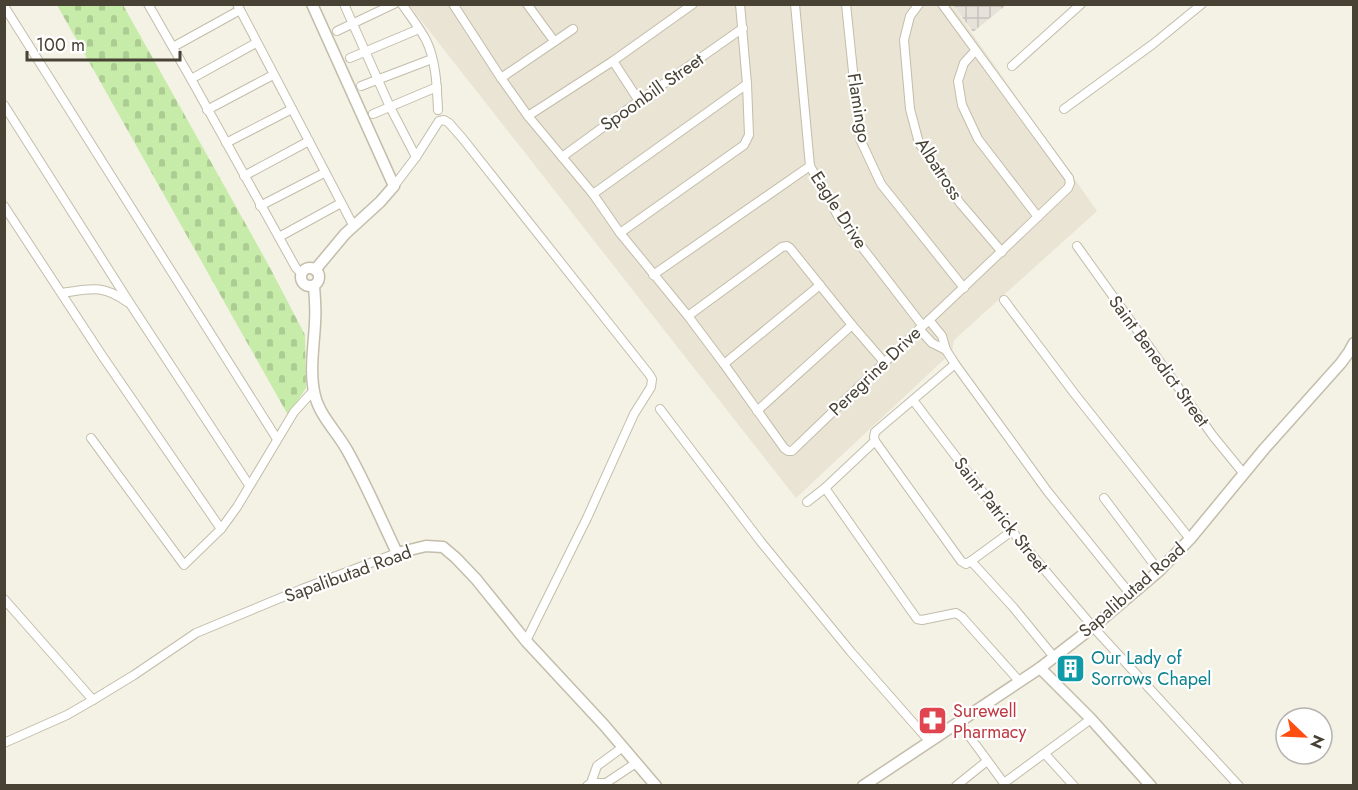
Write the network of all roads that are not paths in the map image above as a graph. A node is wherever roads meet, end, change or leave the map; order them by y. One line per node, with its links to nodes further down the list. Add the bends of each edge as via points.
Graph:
1 (148, 4): 25 (street)
2 (312, 4): 55 (street)
3 (344, 4): 18 (street)
4 (394, 4): 18 (street)
5 (402, 4): 21 (street)
6 (453, 4): 33 (street, Peregrine Drive)
7 (527, 4): 23 (street)
8 (693, 4): 30 (street)
9 (740, 4): 20 (street)
10 (795, 4): 52 (street, Eagle Drive)
11 (846, 4): 71 (street, Flamingo, via 860,139 881,184)
12 (919, 4): 65 (street, Albatross, via 910,16 904,40 910,109 918,143 960,203)
13 (942, 4): 26 (street, Peregrine Drive)
14 (1081, 4): 31 (street)
15 (1202, 4): 43 (street)
16 (4, 6): 88 (street)
17 (238, 7): 24 (street); 25 (street)
18 (353, 23): 22 (street); 27 (street)
19 (573, 28): 23 (street)
20 (743, 28): 36 (street); 39 (street, Spoonbill Street)
21 (419, 29): 27 (street); 29 (street)
22 (337, 31)
23 (554, 41): 33 (street)
24 (256, 43): 32 (street); 34 (street)
25 (173, 47): 34 (street)
26 (975, 51): 60 (street, via 964,63 958,81 962,105 978,139); 60 (street, Peregrine Drive, via 1069,178 1068,188)
27 (365, 52): 28 (street); 35 (street)
28 (350, 58)
29 (432, 59): 35 (street); 38 (street)
30 (612, 61): 39 (street); 47 (street)
31 (1012, 66)
32 (273, 75): 42 (street); 44 (street)
33 (501, 78): 47 (street, Peregrine Drive)
34 (191, 79): 44 (street)
35 (379, 80): 37 (street); 41 (street)
36 (747, 84): 56 (street); 62 (street, via 749,135 744,145)
37 (362, 86)
38 (437, 87): 41 (street); 45 (street)
39 (639, 101): 51 (street, Spoonbill Street)
40 (4, 105): 74 (street)
41 (390, 107): 46 (street); 50 (street)
42 (292, 109): 48 (street); 49 (street)
43 (1064, 109)
44 (207, 110): 49 (street)
45 (438, 110)
46 (373, 114)
47 (528, 116): 51 (street, Peregrine Drive)
48 (309, 141): 53 (street); 54 (street)
49 (226, 143): 54 (street)
50 (416, 158): 55 (street); 104 (street, via 439,122 449,123 652,379)
51 (562, 158): 56 (street, Peregrine Drive)
52 (810, 166): 68 (street); 76 (street, Eagle Drive, via 838,216)
53 (324, 173): 57 (street); 59 (street)
54 (244, 176): 59 (street)
55 (393, 186): 61 (street)
56 (592, 194): 62 (street, Peregrine Drive)
57 (341, 203): 61 (street); 63 (street)
58 (4, 206): 72 (street)
59 (260, 206): 63 (street)
60 (1038, 217): 65 (street, Peregrine Drive)
61 (353, 225): 66 (street)
62 (620, 233): 68 (street, Peregrine Drive)
63 (279, 237): 67 (street)
64 (1077, 246): 90 (street, Saint Benedict Street)
65 (1002, 252): 71 (street, Peregrine Drive)
66 (315, 270): 67 (street, via 308,269); 70 (street, via 320,278)
67 (302, 274): 70 (street, via 303,284)
68 (653, 275): 75 (street, Peregrine Drive)
69 (820, 285): 75 (street, via 790,248 782,247); 77 (street); 81 (street)
70 (314, 286): 83 (street)
71 (964, 288): 76 (street, Peregrine Drive)
72 (62, 293): 74 (street, via 104,289); 95 (street)
73 (1004, 300): 97 (street)
74 (131, 305): 91 (street)
75 (688, 316): 81 (street, Peregrine Drive)
76 (923, 324): 79 (street, via 932,343); 79 (street, via 942,336); 80 (street, Peregrine Drive)
77 (852, 325): 80 (street); 86 (street)
78 (1353, 343): 90 (street, Sapalibutad Road, via 1341,363)
79 (946, 350): 82 (street)
80 (884, 362): 86 (street, Peregrine Drive, via 792,451 784,448)
81 (724, 364): 86 (street, Peregrine Drive)
82 (955, 364): 84 (street); 101 (street, via 1048,492)
83 (314, 390): 88 (street, via 294,411); 98 (street)
84 (913, 400): 89 (street, via 875,432); 96 (street, Saint Patrick Street)
85 (660, 409): 111 (street, via 761,542)
86 (758, 411)
87 (91, 438): 95 (street, via 184,565)
88 (277, 439): 91 (street)
89 (875, 441): 92 (street); 99 (street, via 961,561)
90 (1244, 474): 97 (street, Sapalibutad Road)
91 (249, 485): 95 (street)
92 (825, 488): 94 (street); 107 (street, via 917,619 956,613 962,616)
93 (1104, 498): 100 (street)
94 (807, 502)
95 (221, 529)
96 (1012, 531): 99 (street); 103 (street, Saint Patrick Street)
97 (1190, 539): 100 (street, Sapalibutad Road)
98 (397, 553): 104 (street, Sapalibutad Road, via 426,546 443,548 476,579); 108 (street, Sapalibutad Road, via 196,633)
99 (971, 561): 105 (street)
100 (1159, 571): 101 (street, Sapalibutad Road)
101 (1131, 595): 103 (street, Sapalibutad Road)
102 (4, 599): 108 (street)
103 (1093, 627): 105 (street, Sapalibutad Road); 124 (street, Saint Patrick Street)
104 (526, 641): 113 (street, Sapalibutad Road)
105 (1054, 657): 106 (street, Sapalibutad Road)
106 (1040, 668): 107 (street, Sapalibutad Road); 109 (street)
107 (1020, 682): 110 (street, Sapalibutad Road)
108 (93, 700): 112 (street, Sapalibutad Road)
109 (1091, 719): 114 (street); 123 (street)
110 (960, 722): 111 (street, Sapalibutad Road); 115 (street)
111 (930, 742): 120 (street, Sapalibutad Road)
112 (4, 743)
113 (622, 747): 116 (street, Sapalibutad Road); 117 (street, via 597,766)
114 (1045, 754): 118 (street); 122 (street)
115 (987, 761): 118 (street); 121 (street)
116 (636, 763): 117 (street, via 606,783); 119 (street, Sapalibutad Road)
117 (589, 784)
118 (1005, 784)
119 (656, 786)
120 (863, 786)
121 (956, 786)
122 (1074, 786)
123 (1151, 786)
124 (1239, 786)

